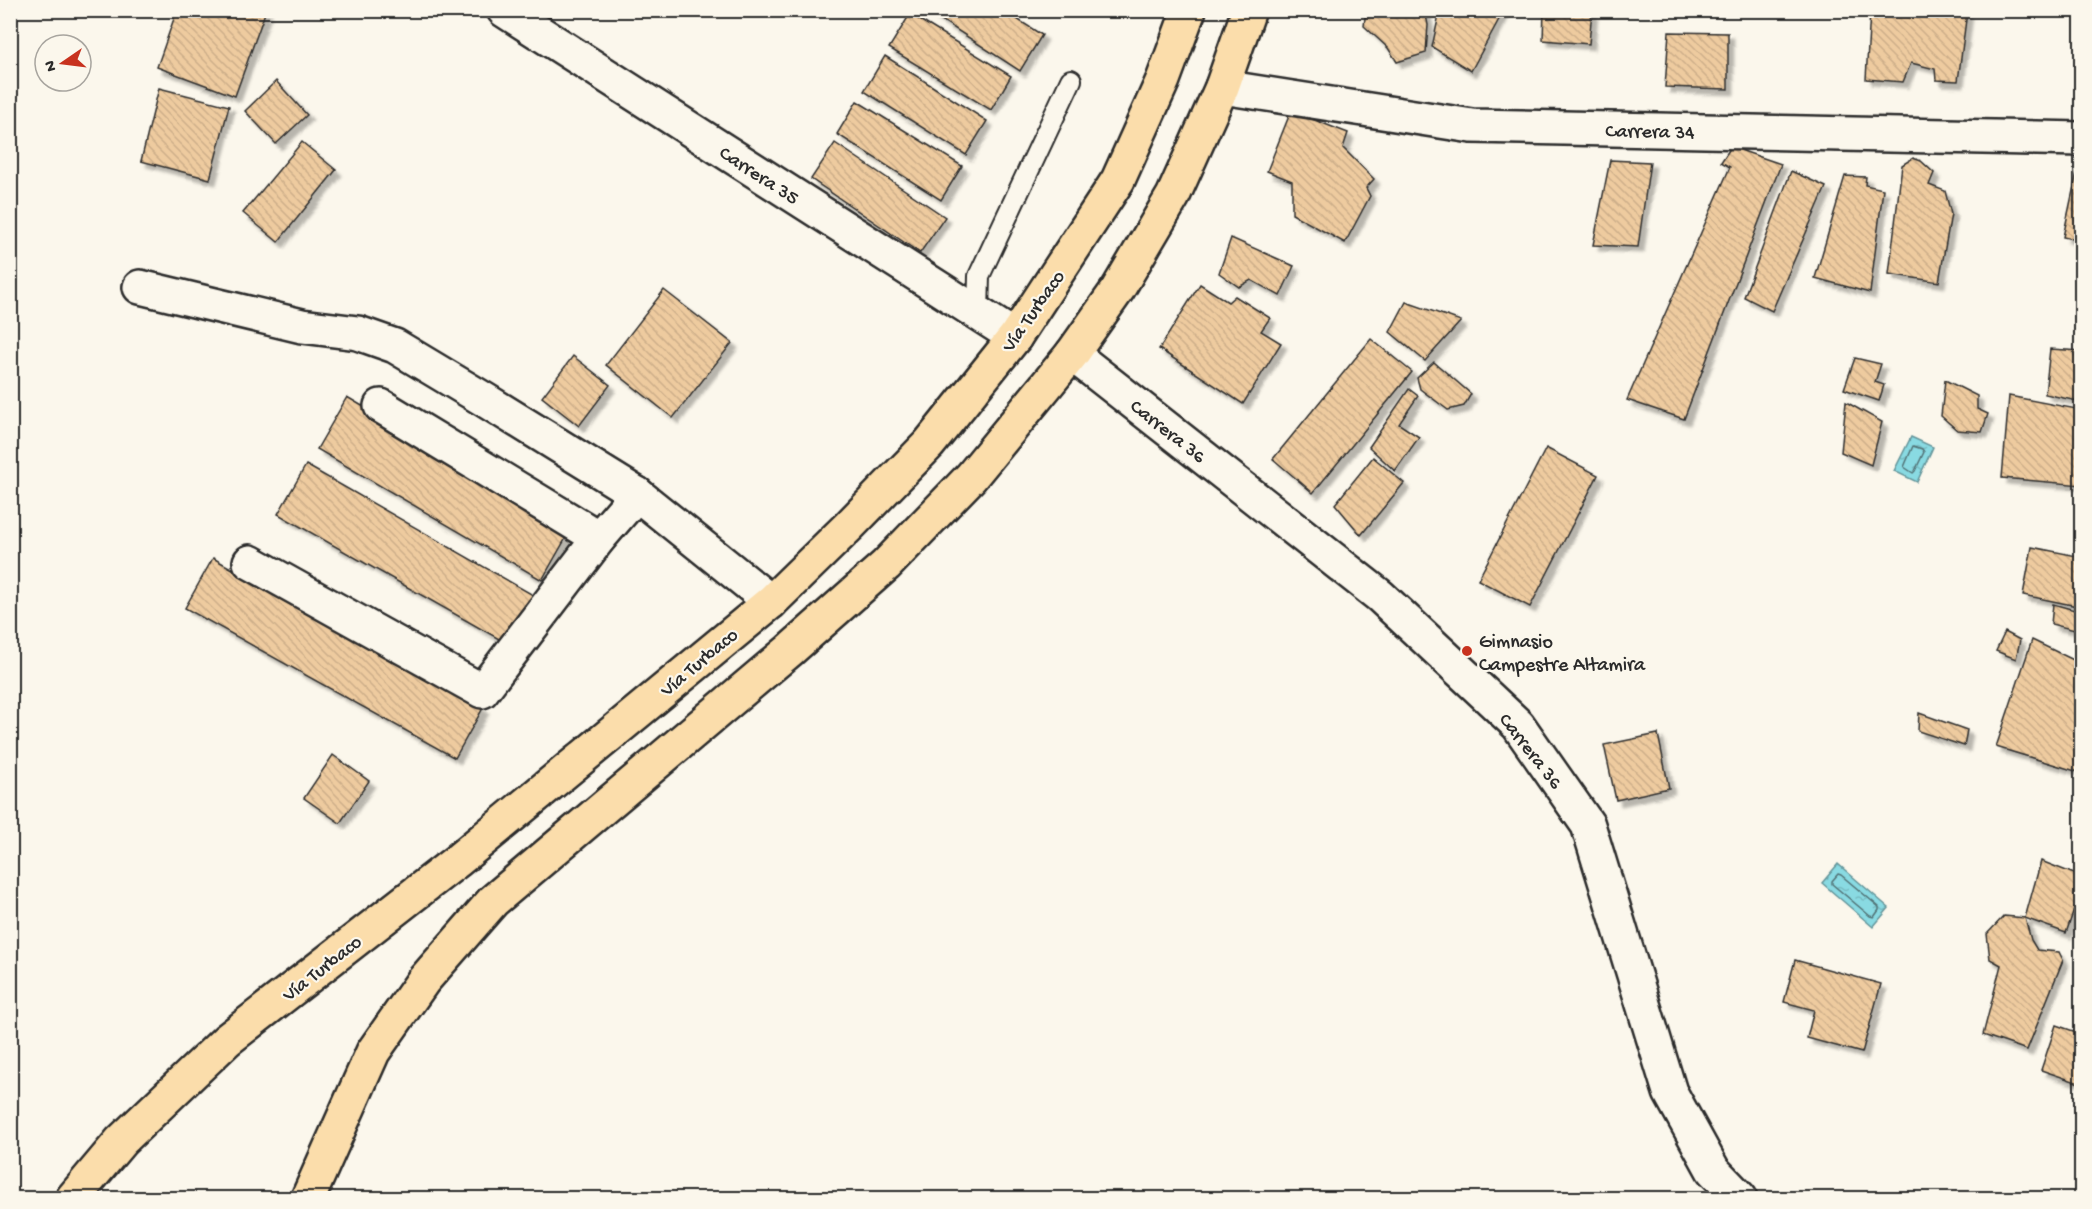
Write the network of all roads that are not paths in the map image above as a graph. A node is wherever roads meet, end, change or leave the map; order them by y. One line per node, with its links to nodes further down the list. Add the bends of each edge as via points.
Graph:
1 (504, 10): 8 (street, Carrera 35)
2 (1189, 10): 9 (highway, Vía Turbaco, via 1118,180)
3 (1249, 10): 5 (highway)
4 (1071, 80): 8 (lane, via 979,276)
5 (1222, 87): 6 (street, Carrera 34, via 1472,126); 10 (highway, via 1173,196 1118,289)
6 (2082, 139)
7 (141, 287): 12 (street, via 302,326 358,333 395,346)
8 (978, 313): 9 (street, Carrera 35)
9 (1015, 337): 15 (highway, Vía Turbaco, via 929,444)
10 (1072, 354): 17 (highway, via 971,477 886,565 493,900 423,981 373,1052); 18 (street, Carrera 36, via 1380,596 1518,725 1588,825 1670,1092 1713,1170)
11 (381, 406): 13 (street)
12 (637, 494): 13 (street); 15 (street)
13 (599, 538): 14 (street, via 482,691)
14 (250, 562)
15 (771, 602): 16 (highway, Vía Turbaco, via 457,861 227,1040 121,1141)
16 (73, 1198)
17 (308, 1198)
18 (1740, 1198)

